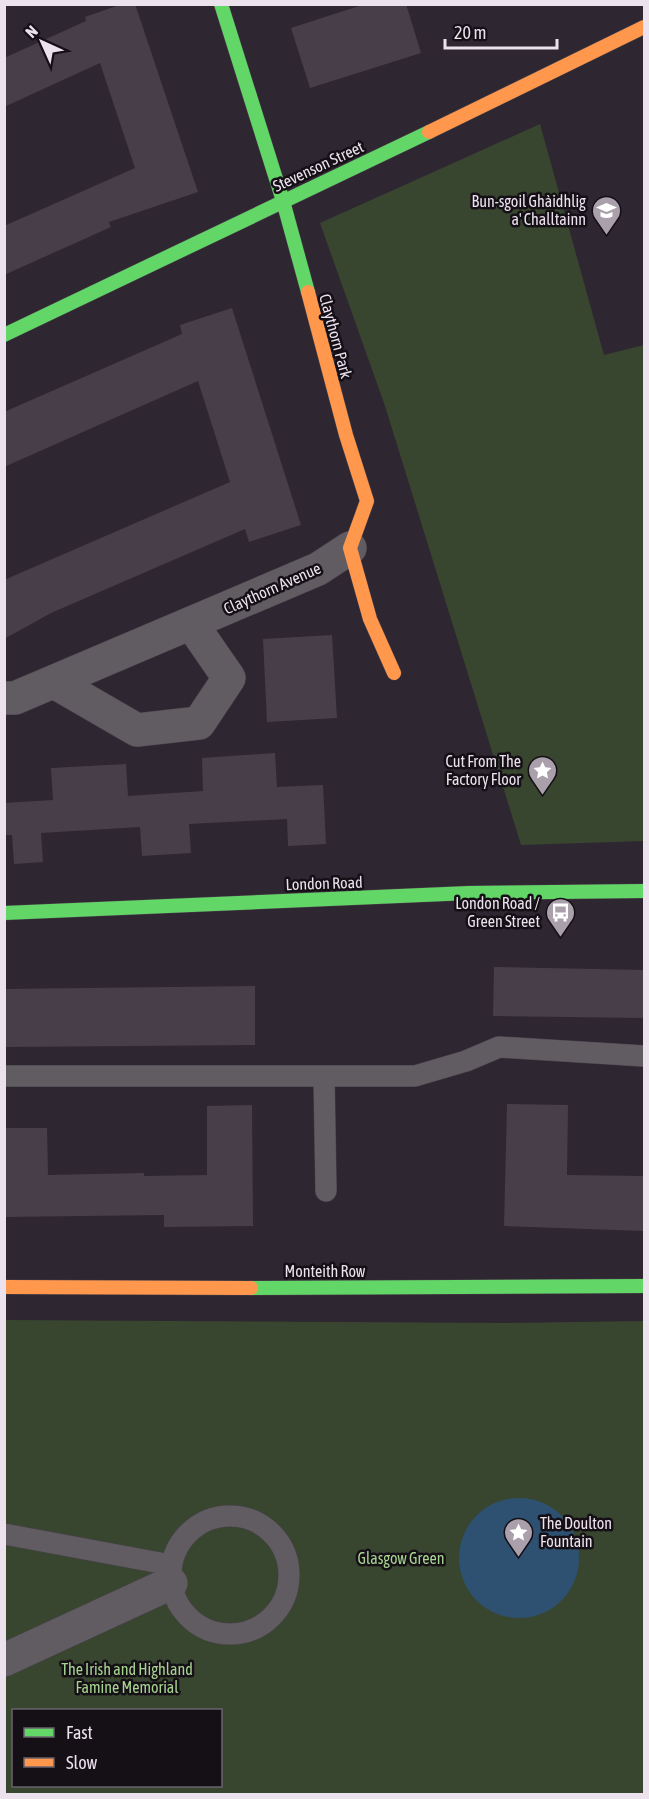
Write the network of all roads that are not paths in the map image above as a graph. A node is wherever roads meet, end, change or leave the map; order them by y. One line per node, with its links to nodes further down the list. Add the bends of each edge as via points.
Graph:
1 (221, 4): 3 (street, Claythorn Park)
2 (645, 27): 3 (street, Stevenson Street)
3 (283, 201): 4 (street, Stevenson Street); 5 (street, Claythorn Park, via 367,501)
4 (4, 335)
5 (350, 548): 6 (street, Claythorn Avenue, via 318,569); 7 (street, via 370,619)
6 (191, 623): 8 (street, Claythorn Avenue); 8 (street, via 229,678 199,723 137,730)
7 (394, 673)
8 (54, 682): 9 (street, Claythorn Avenue, via 15,698)
9 (4, 698)
10 (645, 891): 11 (street, London Road, via 469,893)
11 (4, 913)
12 (645, 1056): 14 (lane, via 499,1047 415,1076)
13 (4, 1076): 14 (lane)
14 (324, 1076): 15 (lane)
15 (326, 1191)
16 (645, 1286): 17 (street, Monteith Row)
17 (4, 1287)
18 (4, 1534): 19 (lane)
19 (171, 1574): 19 (lane, via 178,1546 191,1530 208,1520 228,1516 249,1519 275,1537 284,1551 289,1577 282,1603 269,1619 252,1630 232,1635 215,1633 185,1615 175,1600); 20 (street)
20 (4, 1660)

